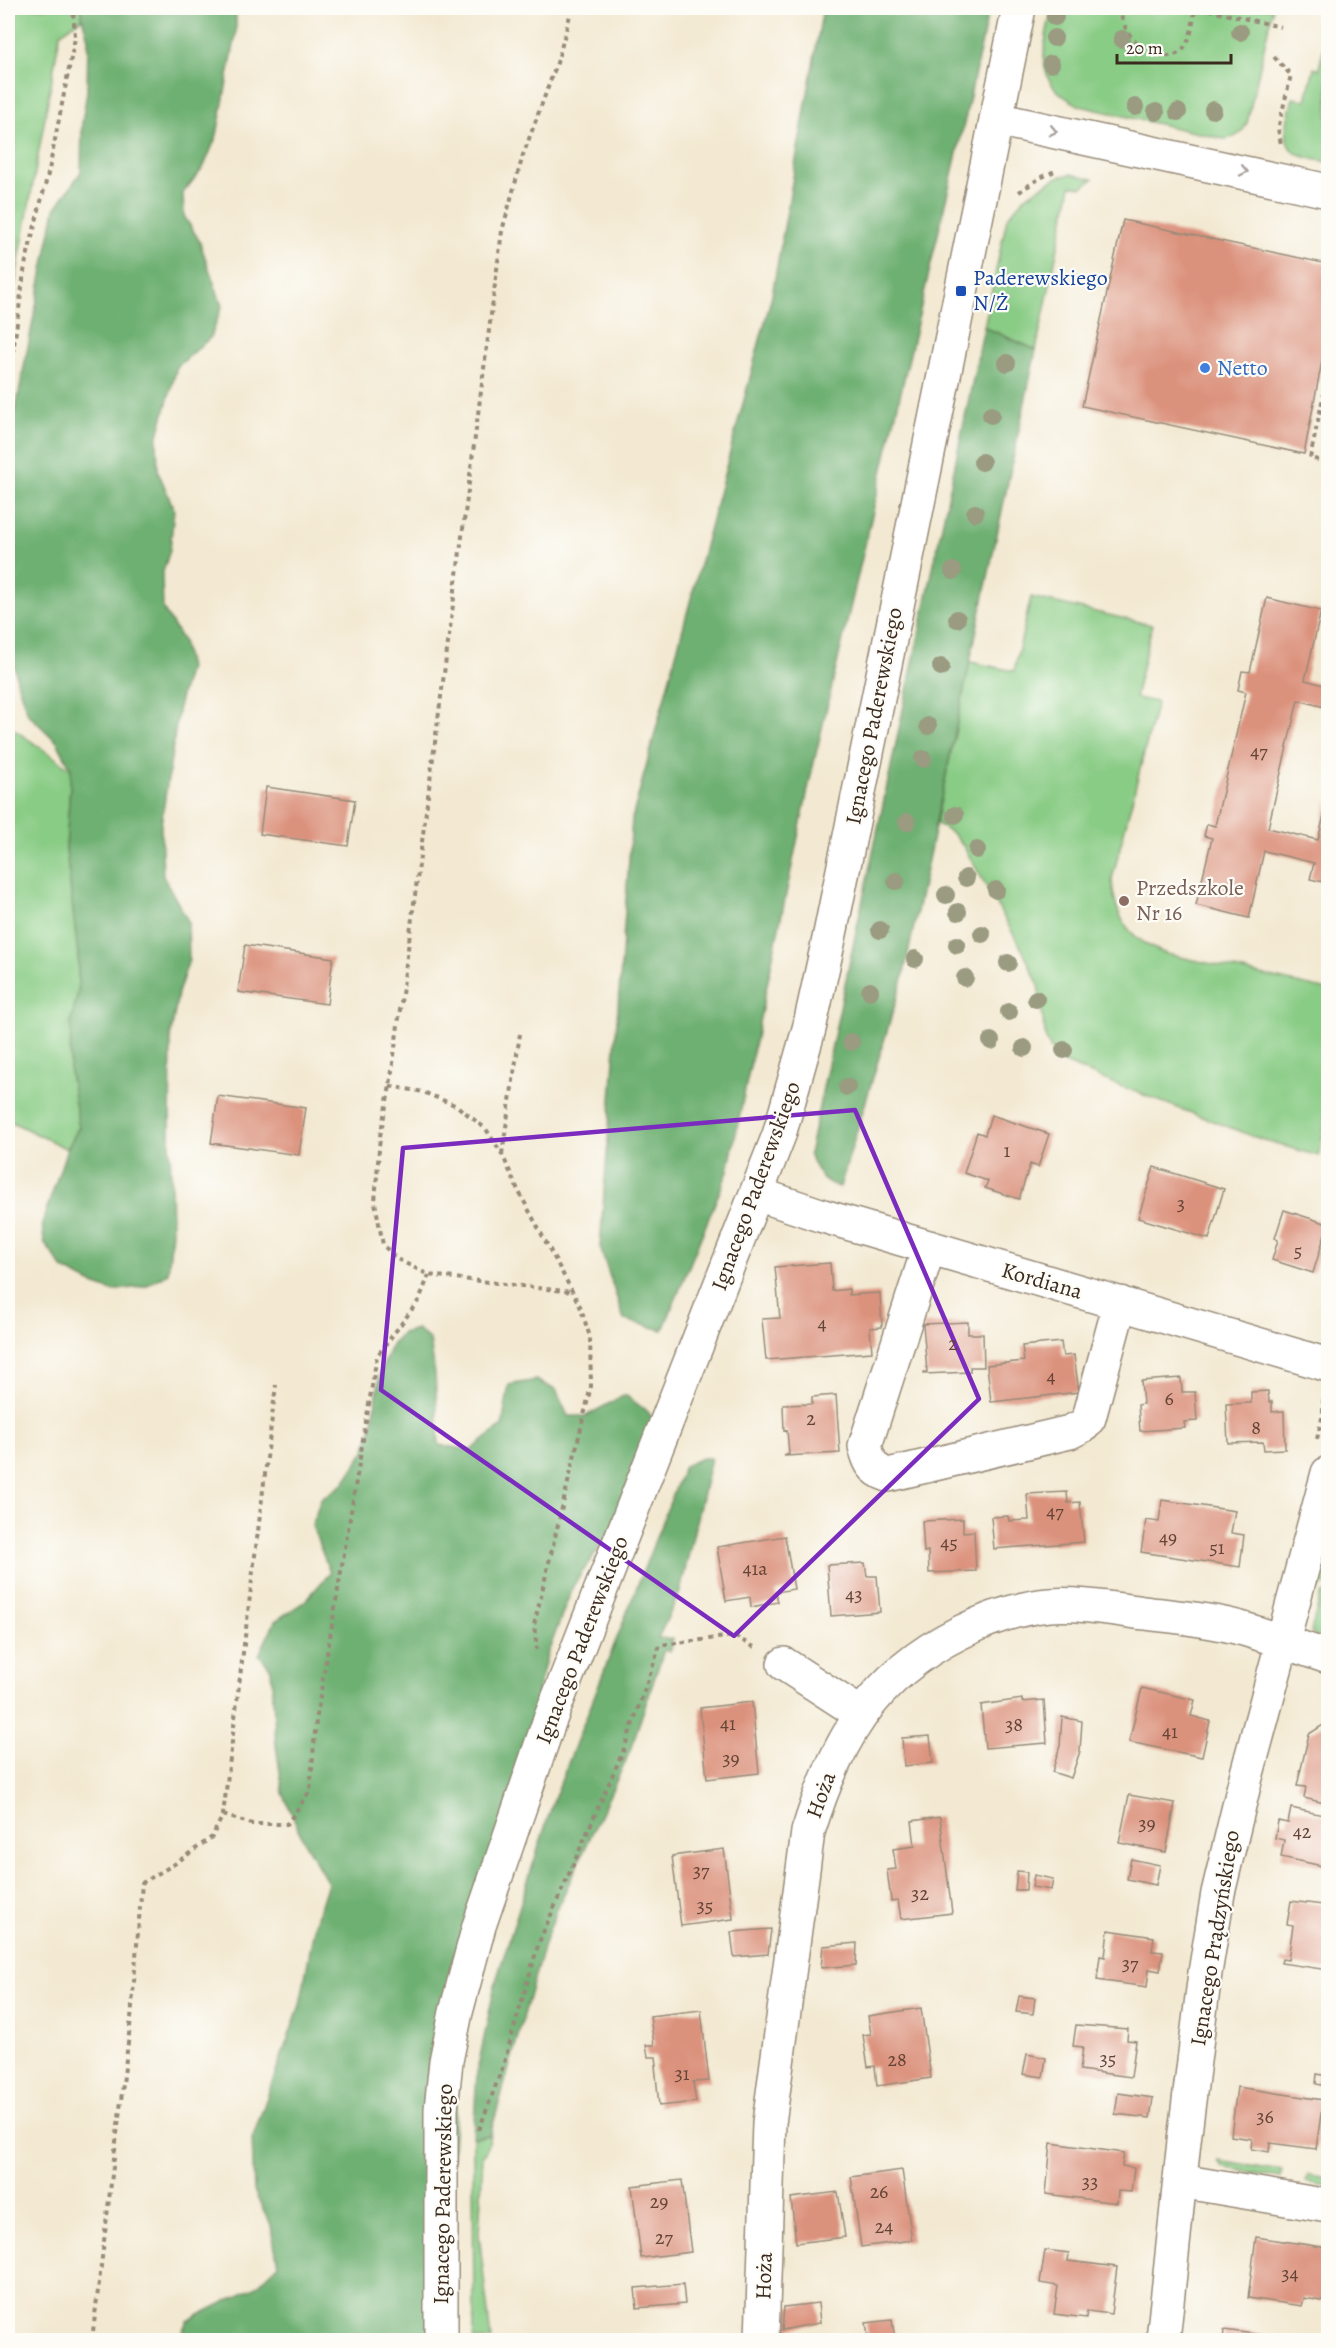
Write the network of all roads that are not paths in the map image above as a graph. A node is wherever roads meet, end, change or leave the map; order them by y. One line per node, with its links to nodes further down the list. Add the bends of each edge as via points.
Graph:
1 (1019, 8): 2 (street, Ignacego Paderewskiego)
2 (996, 119): 3 (street, one-way to 3); 4 (street, Ignacego Paderewskiego, via 812,1017 779,1135)
3 (1329, 191)
4 (757, 1194): 5 (street, Kordiana); 15 (street, Ignacego Paderewskiego, via 549,1722 479,1926 456,2012 441,2109)
5 (929, 1247): 6 (street, Kordiana); 6 (street, via 866,1446 869,1461 877,1472 888,1475 1070,1432 1084,1425)
6 (1120, 1303): 7 (street, Kordiana)
7 (1329, 1365)
8 (1329, 1473): 9 (street, Ignacego Prądzyńskiego)
9 (1281, 1642): 10 (street, Hoża); 12 (street, Hoża, via 1246,1629 1103,1607 1051,1605 1021,1609 976,1625 927,1651 897,1673); 13 (street, Ignacego Prądzyńskiego, via 1218,1893)
10 (1329, 1657)
11 (784, 1664): 12 (street)
12 (861, 1714): 16 (street, Hoża, via 842,1743 808,1832 769,2123)
13 (1180, 2181): 14 (street); 17 (street, Ignacego Prądzyńskiego)
14 (1329, 2206)
15 (441, 2340)
16 (762, 2340)
17 (1163, 2340)

